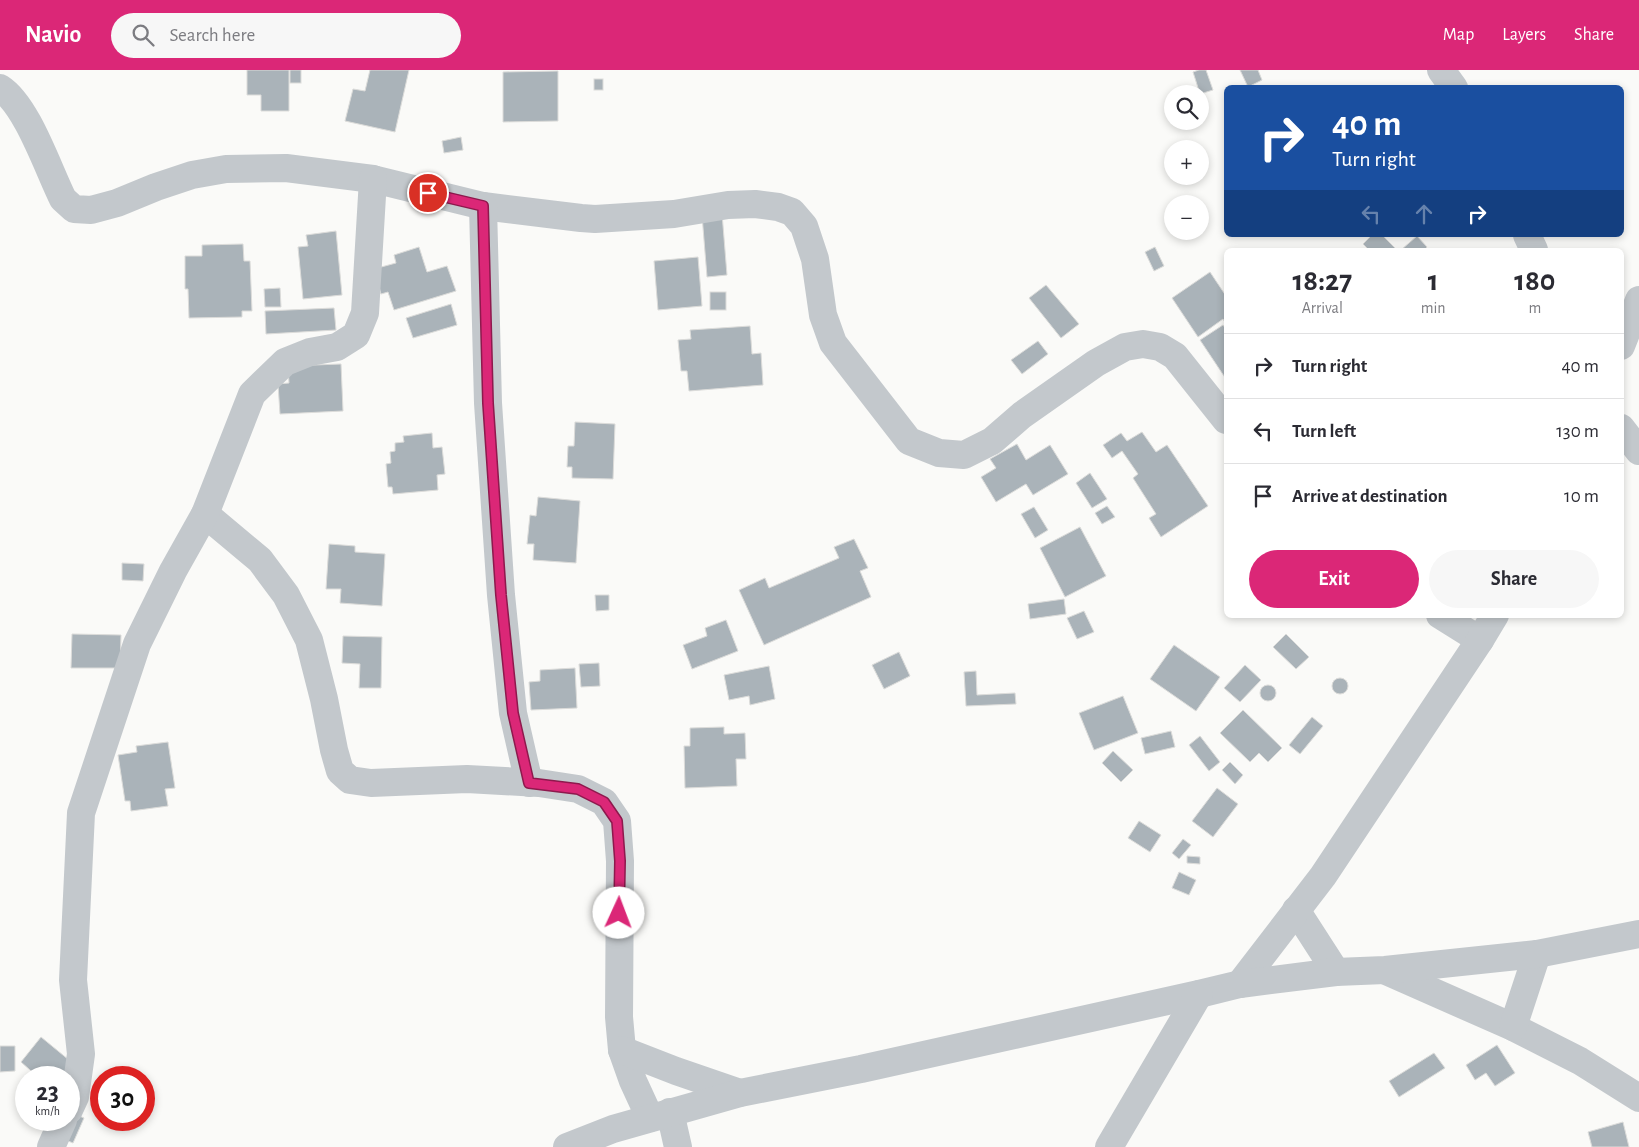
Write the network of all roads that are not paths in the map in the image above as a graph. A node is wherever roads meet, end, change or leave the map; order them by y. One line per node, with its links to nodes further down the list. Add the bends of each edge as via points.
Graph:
1 (1441, 70): 2 (street)
2 (1452, 85)
3 (0, 88): 4 (street, via 9,93 24,113 62,199 74,209 109,206 192,175 226,169 286,168)
4 (372, 179): 5 (street); 11 (street, via 365,313 356,335 337,347 310,352 285,362 252,394)
5 (483, 206): 8 (street, via 595,219 755,204 792,212 804,226 815,258 823,315 833,343 909,441 939,454 964,455 992,441 1022,415 1096,363 1125,347 1143,344 1160,347 1175,356); 15 (street, via 488,403 501,595 513,713)
6 (1639, 300): 7 (street)
7 (1624, 338)
8 (1224, 417)
9 (1624, 432): 10 (street)
10 (1639, 451)
11 (205, 514): 15 (street, via 260,560 286,595 309,640 340,771 350,780 372,783 467,779); 25 (street, via 138,644 81,813 73,980 81,1054)
12 (1445, 618): 14 (street)
13 (1492, 618): 14 (street)
14 (1480, 640): 16 (street, via 1323,876)
15 (529, 783): 24 (street, via 578,789 604,802 617,821)
16 (1296, 910): 20 (street); 21 (street)
17 (1639, 934): 18 (street)
18 (1537, 954): 19 (street); 23 (street)
19 (1385, 970): 20 (street); 23 (street)
20 (1336, 972): 21 (street)
21 (1240, 984): 22 (street)
22 (1199, 994): 26 (street); 33 (street)
23 (1513, 1026): 27 (street, via 1580,1061)
24 (622, 1050): 26 (street); 28 (street, via 633,1081)
25 (79, 1066)
26 (740, 1093): 28 (street)
27 (1639, 1098)
28 (660, 1115): 31 (street); 32 (street)
29 (58, 1131): 30 (street)
30 (51, 1147)
31 (567, 1147)
32 (678, 1147)
33 (1109, 1147)

